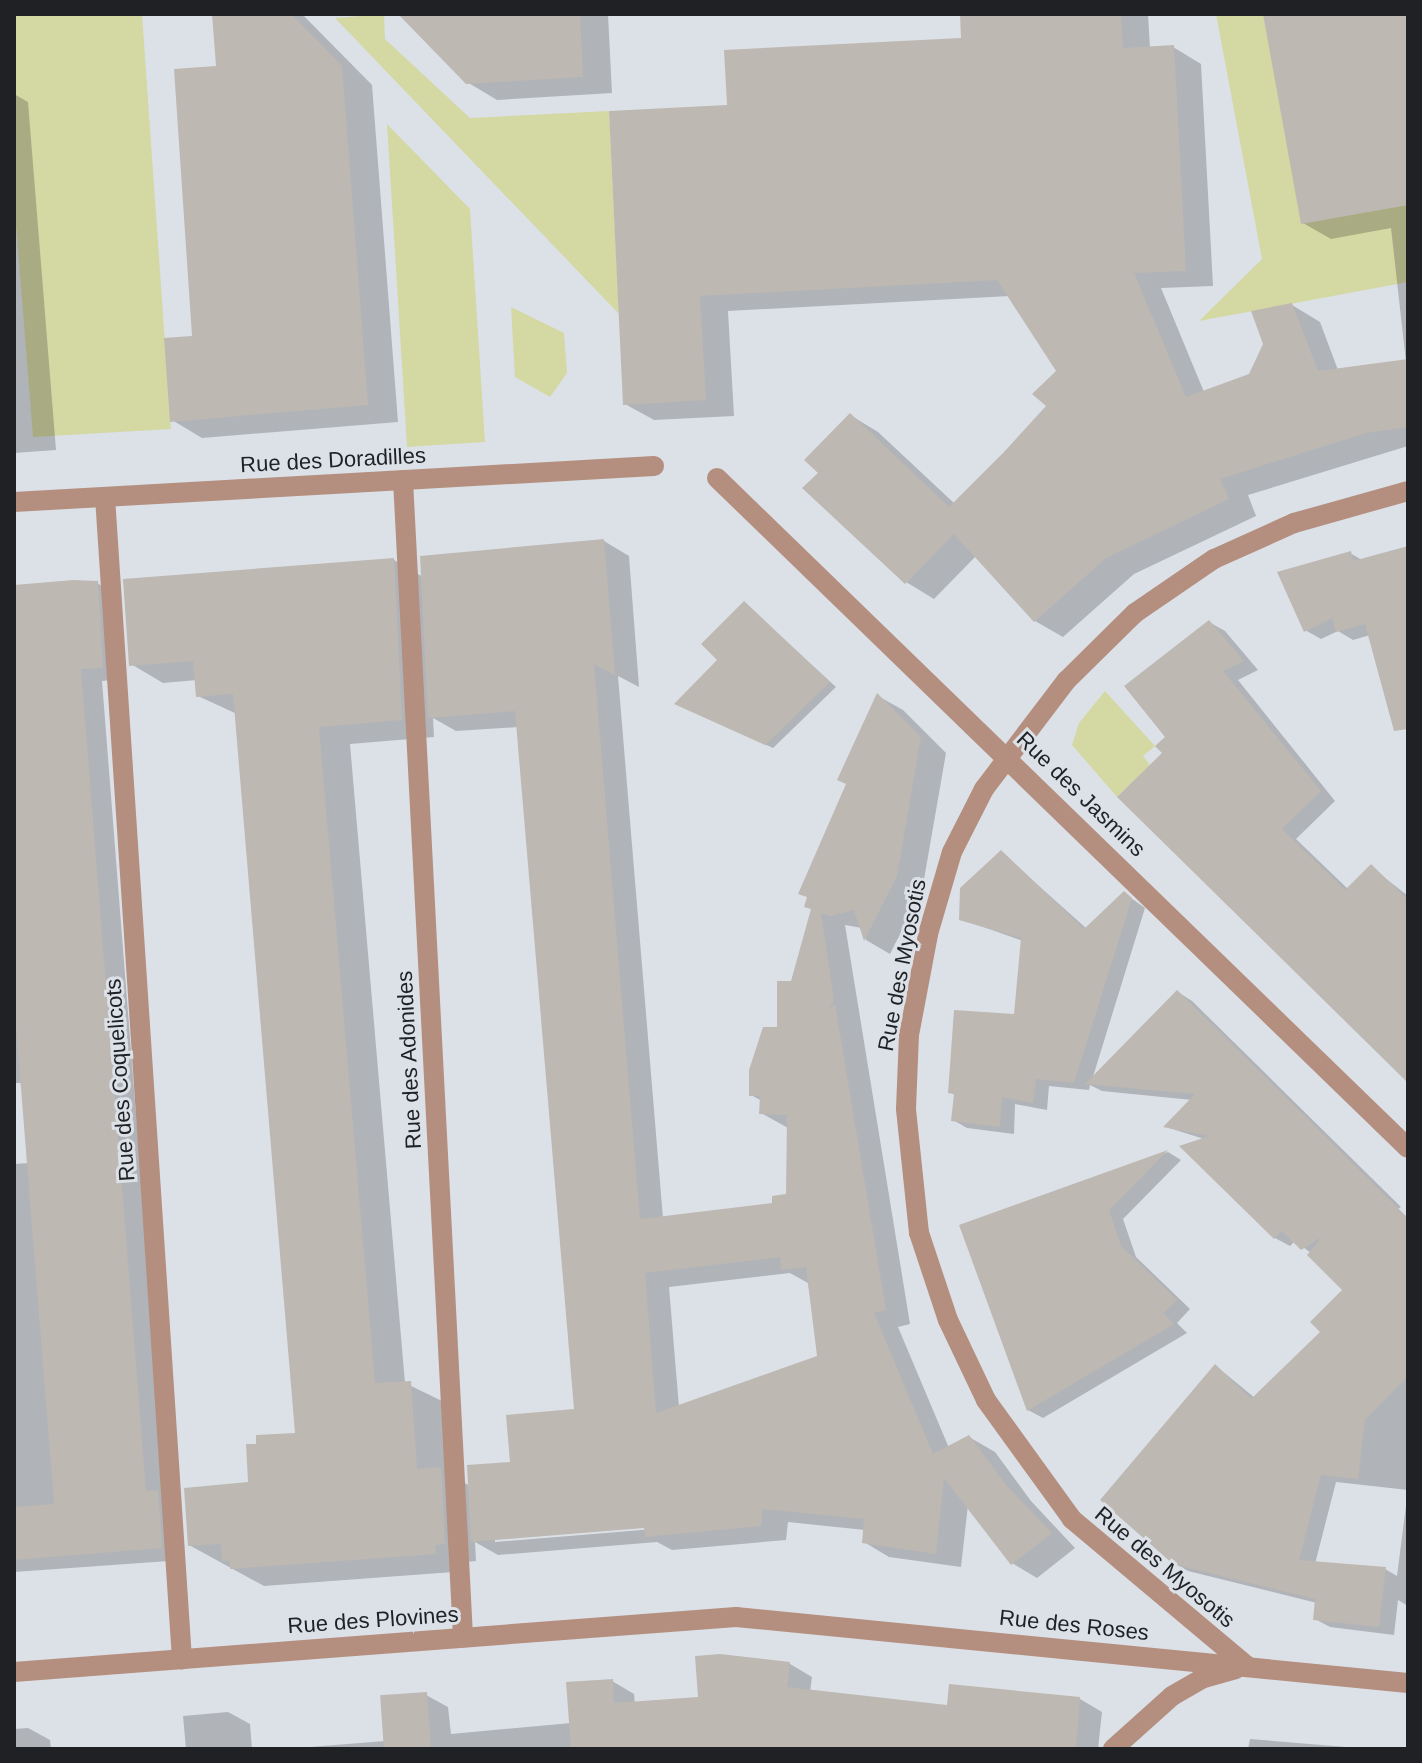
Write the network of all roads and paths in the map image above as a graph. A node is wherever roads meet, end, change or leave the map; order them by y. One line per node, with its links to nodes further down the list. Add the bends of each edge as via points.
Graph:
1 (654, 466): 3 (street, Rue des Doradilles)
2 (717, 478): 7 (street, Rue des Jasmins)
3 (403, 480): 5 (street, Rue des Doradilles); 10 (street, Rue des Adonides)
4 (1408, 491): 7 (street, Rue des Myosotis, via 1255,538 1175,583 1135,613 1066,681)
5 (105, 497): 6 (street, Rue des Doradilles); 11 (street, Rue des Coquelicots)
6 (14, 502)
7 (1007, 755): 8 (street, Rue des Jasmins); 12 (street, Rue des Myosotis, via 952,852 917,988 906,1109 919,1233 967,1364 1039,1480 1107,1553)
8 (1408, 1148)
9 (736, 1617): 10 (street, Rue des Plovines); 12 (street, Rue des Roses)
10 (463, 1637): 11 (street, Rue des Plovines)
11 (182, 1659): 13 (street, Rue des Plovines)
12 (1247, 1666): 14 (street, Rue des Roses); 15 (street, via 1201,1679 1172,1696)
13 (14, 1672)
14 (1408, 1683)
15 (1113, 1749)

